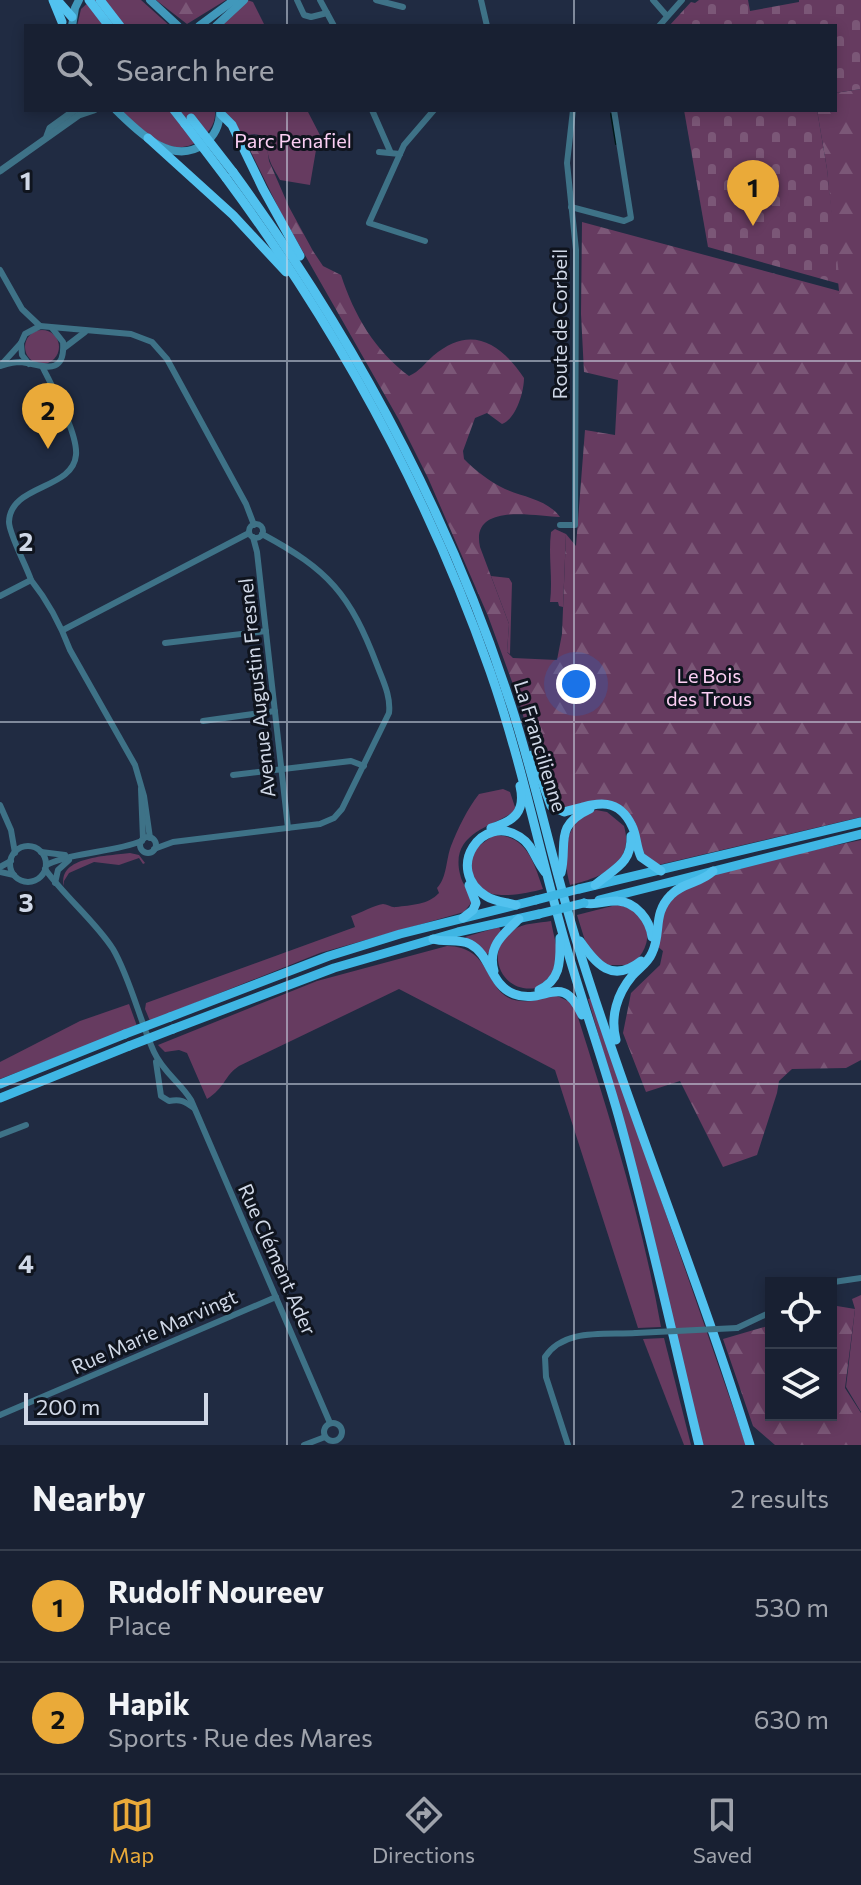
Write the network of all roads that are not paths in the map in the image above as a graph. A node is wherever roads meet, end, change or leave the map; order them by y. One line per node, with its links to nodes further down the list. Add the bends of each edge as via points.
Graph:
1 (55, 0): 17 (highway)
2 (79, 0): 17 (main road)
3 (89, 0): 18 (highway)
4 (100, 0): 19 (highway)
5 (150, 0): 20 (main road)
6 (234, 0): 21 (main road)
7 (244, 0): 22 (main road)
8 (297, 0): 15 (street, via 304,15)
9 (320, 0): 15 (street)
10 (376, 0): 14 (street)
11 (481, 0): 24 (street)
12 (653, 0): 16 (street)
13 (682, 0): 16 (street)
14 (403, 7)
15 (327, 13): 23 (street)
16 (667, 16): 25 (street)
17 (68, 23)
18 (107, 24)
19 (118, 24)
20 (176, 24)
21 (202, 24)
22 (218, 24)
23 (333, 24)
24 (487, 24)
25 (661, 24)
26 (79, 112): 39 (street)
27 (118, 112): 35 (main road)
28 (176, 112): 40 (highway, La Francilienne, bridge)
29 (186, 112): 40 (highway, La Francilienne, bridge)
30 (221, 112): 35 (main road, via 211,137 194,149 177,152); 46 (highway, via 333,310)
31 (373, 112): 36 (street)
32 (432, 112): 38 (street)
33 (573, 112): 41 (street, Route de Corbeil, via 567,163)
34 (614, 112): 41 (street, via 631,218 626,222)
35 (148, 138): 44 (highway)
36 (390, 151): 37 (street); 38 (street)
37 (379, 152)
38 (400, 154): 42 (street, via 369,223)
39 (2, 168)
40 (229, 175): 44 (highway, La Francilienne); 46 (highway, La Francilienne, via 291,254)
41 (571, 207): 56 (street, Route de Corbeil, via 576,250 575,525)
42 (425, 241)
43 (0, 270): 45 (street, via 22,309)
44 (295, 276): 68 (highway, La Francilienne, via 373,409 431,524 490,671)
45 (40, 326): 47 (street); 49 (street, via 25,334)
46 (337, 326): 65 (highway, La Francilienne, via 440,521 477,609)
47 (52, 328): 48 (street, Avenue Augustin Fresnel); 50 (street)
48 (85, 332): 50 (street); 57 (street, Avenue Augustin Fresnel, via 131,334 158,347 246,504)
49 (21, 343): 51 (street); 52 (street)
50 (64, 348): 53 (street)
51 (29, 364): 52 (street); 54 (street)
52 (0, 366)
53 (51, 366): 54 (street); 55 (street)
54 (43, 368): 55 (street)
55 (51, 383): 58 (street, via 76,457 66,473 12,510 10,527)
56 (560, 525)
57 (255, 534): 60 (street, via 240,535); 61 (street, Avenue Augustin Fresnel); 66 (street, via 271,539 333,582 370,646 390,705)
58 (31, 580): 59 (street); 60 (street)
59 (0, 596)
60 (63, 630): 75 (street, via 135,765)
61 (266, 631): 62 (street); 63 (street, Avenue Augustin Fresnel)
62 (165, 643)
63 (275, 711): 64 (street); 67 (street, Avenue Augustin Fresnel)
64 (203, 721)
65 (522, 743): 87 (highway, via 531,751 551,806 564,812 595,803 617,809 632,826 641,857); 91 (highway, La Francilienne)
66 (364, 766): 67 (street, via 351,761); 72 (street, via 334,818)
67 (281, 770): 69 (street); 72 (street, Avenue Augustin Fresnel)
68 (522, 771): 89 (highway, La Francilienne); 97 (highway, via 520,813 481,833 466,849 463,870 476,903)
69 (233, 775)
70 (0, 805): 73 (street)
71 (861, 822): 87 (main road)
72 (288, 828): 76 (street)
73 (11, 830): 77 (street); 82 (street)
74 (861, 834): 88 (main road)
75 (147, 839): 76 (street); 78 (street); 79 (street, via 156,844); 80 (street)
76 (173, 842): 79 (street)
77 (28, 847): 81 (street); 82 (street)
78 (119, 848): 80 (street); 83 (street)
79 (154, 849): 80 (street)
80 (143, 851)
81 (41, 852): 83 (street); 85 (street)
82 (15, 853): 84 (street)
83 (76, 855): 85 (street); 93 (street, via 61,865)
84 (11, 861): 86 (street); 90 (street)
85 (46, 867): 92 (street); 93 (street, Rue Clément Ader)
86 (0, 870): 90 (street)
87 (661, 871): 94 (main road)
88 (713, 871): 95 (main road); 104 (highway, via 687,883 663,904 656,945 617,1001)
89 (547, 874): 96 (highway, via 529,845 512,833 492,832 475,843 467,860 470,879 485,896); 99 (highway, La Francilienne)
90 (14, 875): 92 (street, via 22,881)
91 (559, 876): 94 (highway, via 569,825 599,807 625,823 631,845 621,866); 100 (highway, La Francilienne)
92 (37, 880): 93 (street, Rue Clément Ader)
93 (56, 885): 103 (street, Rue Clément Ader, via 115,953)
94 (595, 885): 96 (main road, bridge)
95 (584, 903): 98 (main road, bridge); 100 (highway, via 617,901 633,906 650,925 652,942 639,963 615,970 597,964)
96 (516, 905): 97 (main road)
97 (463, 918): 106 (main road, bridge, via 329,956)
98 (519, 919): 99 (highway, via 498,940 492,958 499,980 519,993 537,991 556,975); 101 (main road)
99 (561, 927): 102 (highway, La Francilienne)
100 (575, 934): 104 (highway, La Francilienne)
101 (433, 939): 102 (highway, via 476,948 511,993 567,993); 109 (main road, bridge, via 334,968)
102 (591, 1025): 124 (highway, La Francilienne, via 631,1164)
103 (155, 1054): 105 (street, Rue Clément Ader); 107 (street, Rue Clément Ader)
104 (616, 1056): 125 (highway, La Francilienne)
105 (171, 1079): 107 (street); 108 (street, Rue Clément Ader)
106 (0, 1084)
107 (161, 1085): 110 (street, via 163,1098)
108 (181, 1087): 110 (street); 111 (street, Rue Clément Ader)
109 (0, 1098)
110 (177, 1099): 111 (street)
111 (195, 1108): 116 (street, Rue Clément Ader)
112 (26, 1125): 113 (street)
113 (0, 1135)
114 (861, 1278): 115 (street)
115 (837, 1282)
116 (276, 1297): 118 (street, Rue Marie Marvingt); 119 (street, Rue Clément Ader)
117 (765, 1315): 123 (street, bridge, via 737,1328 579,1336 558,1343 545,1357 546,1377)
118 (0, 1415)
119 (330, 1423): 120 (street); 121 (street, via 341,1428)
120 (325, 1437): 121 (street); 122 (street)
121 (341, 1442)
122 (304, 1445)
123 (568, 1445)
124 (699, 1445)
125 (750, 1445)

